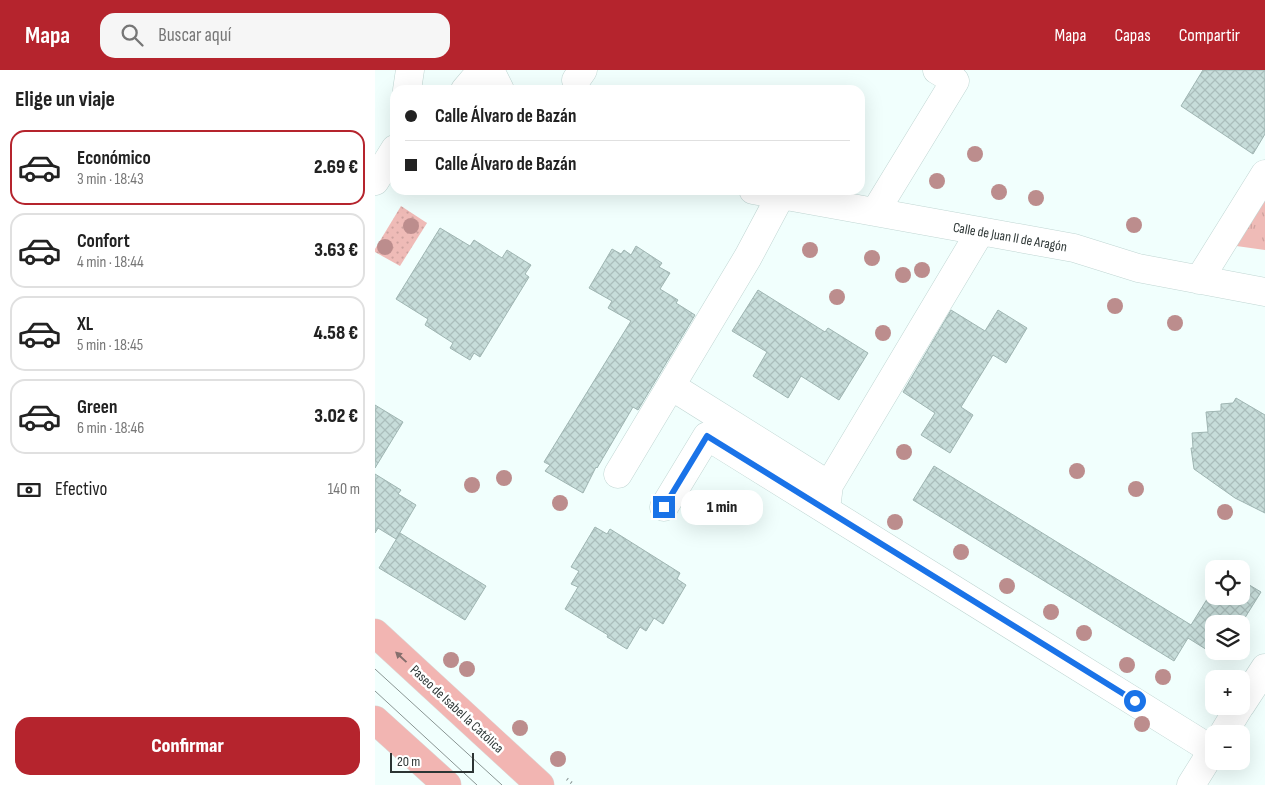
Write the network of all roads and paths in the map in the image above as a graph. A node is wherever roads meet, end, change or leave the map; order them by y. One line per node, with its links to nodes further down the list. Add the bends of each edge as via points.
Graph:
1 (410, 70): 5 (street)
2 (482, 70): 6 (street)
3 (490, 70): 7 (street)
4 (937, 70): 12 (street, via 955,81)
5 (408, 85)
6 (469, 85)
7 (498, 85)
8 (390, 157): 10 (street)
9 (1265, 174): 14 (street)
10 (375, 180)
11 (781, 195): 12 (street, Calle de Juan II de Aragón); 16 (street)
12 (875, 212): 13 (street, Calle de Juan II de Aragón)
13 (981, 232): 14 (street, Calle de Juan II de Aragón, via 1074,248 1138,268); 18 (street)
14 (1199, 280): 15 (street, Calle de Juan II de Aragón)
15 (1265, 292)
16 (671, 386): 17 (street); 18 (street)
17 (618, 474)
18 (827, 497): 19 (street, via 707,436); 24 (street)
19 (664, 507)
20 (375, 633): 27 (main road, Paseo de Isabel la Católica, one-way to 20)
21 (1265, 668): 22 (street)
22 (1250, 692)
23 (375, 720): 26 (main road)
24 (1205, 737)
25 (1205, 762): 28 (street)
26 (447, 785)
27 (540, 785)
28 (1191, 785)

